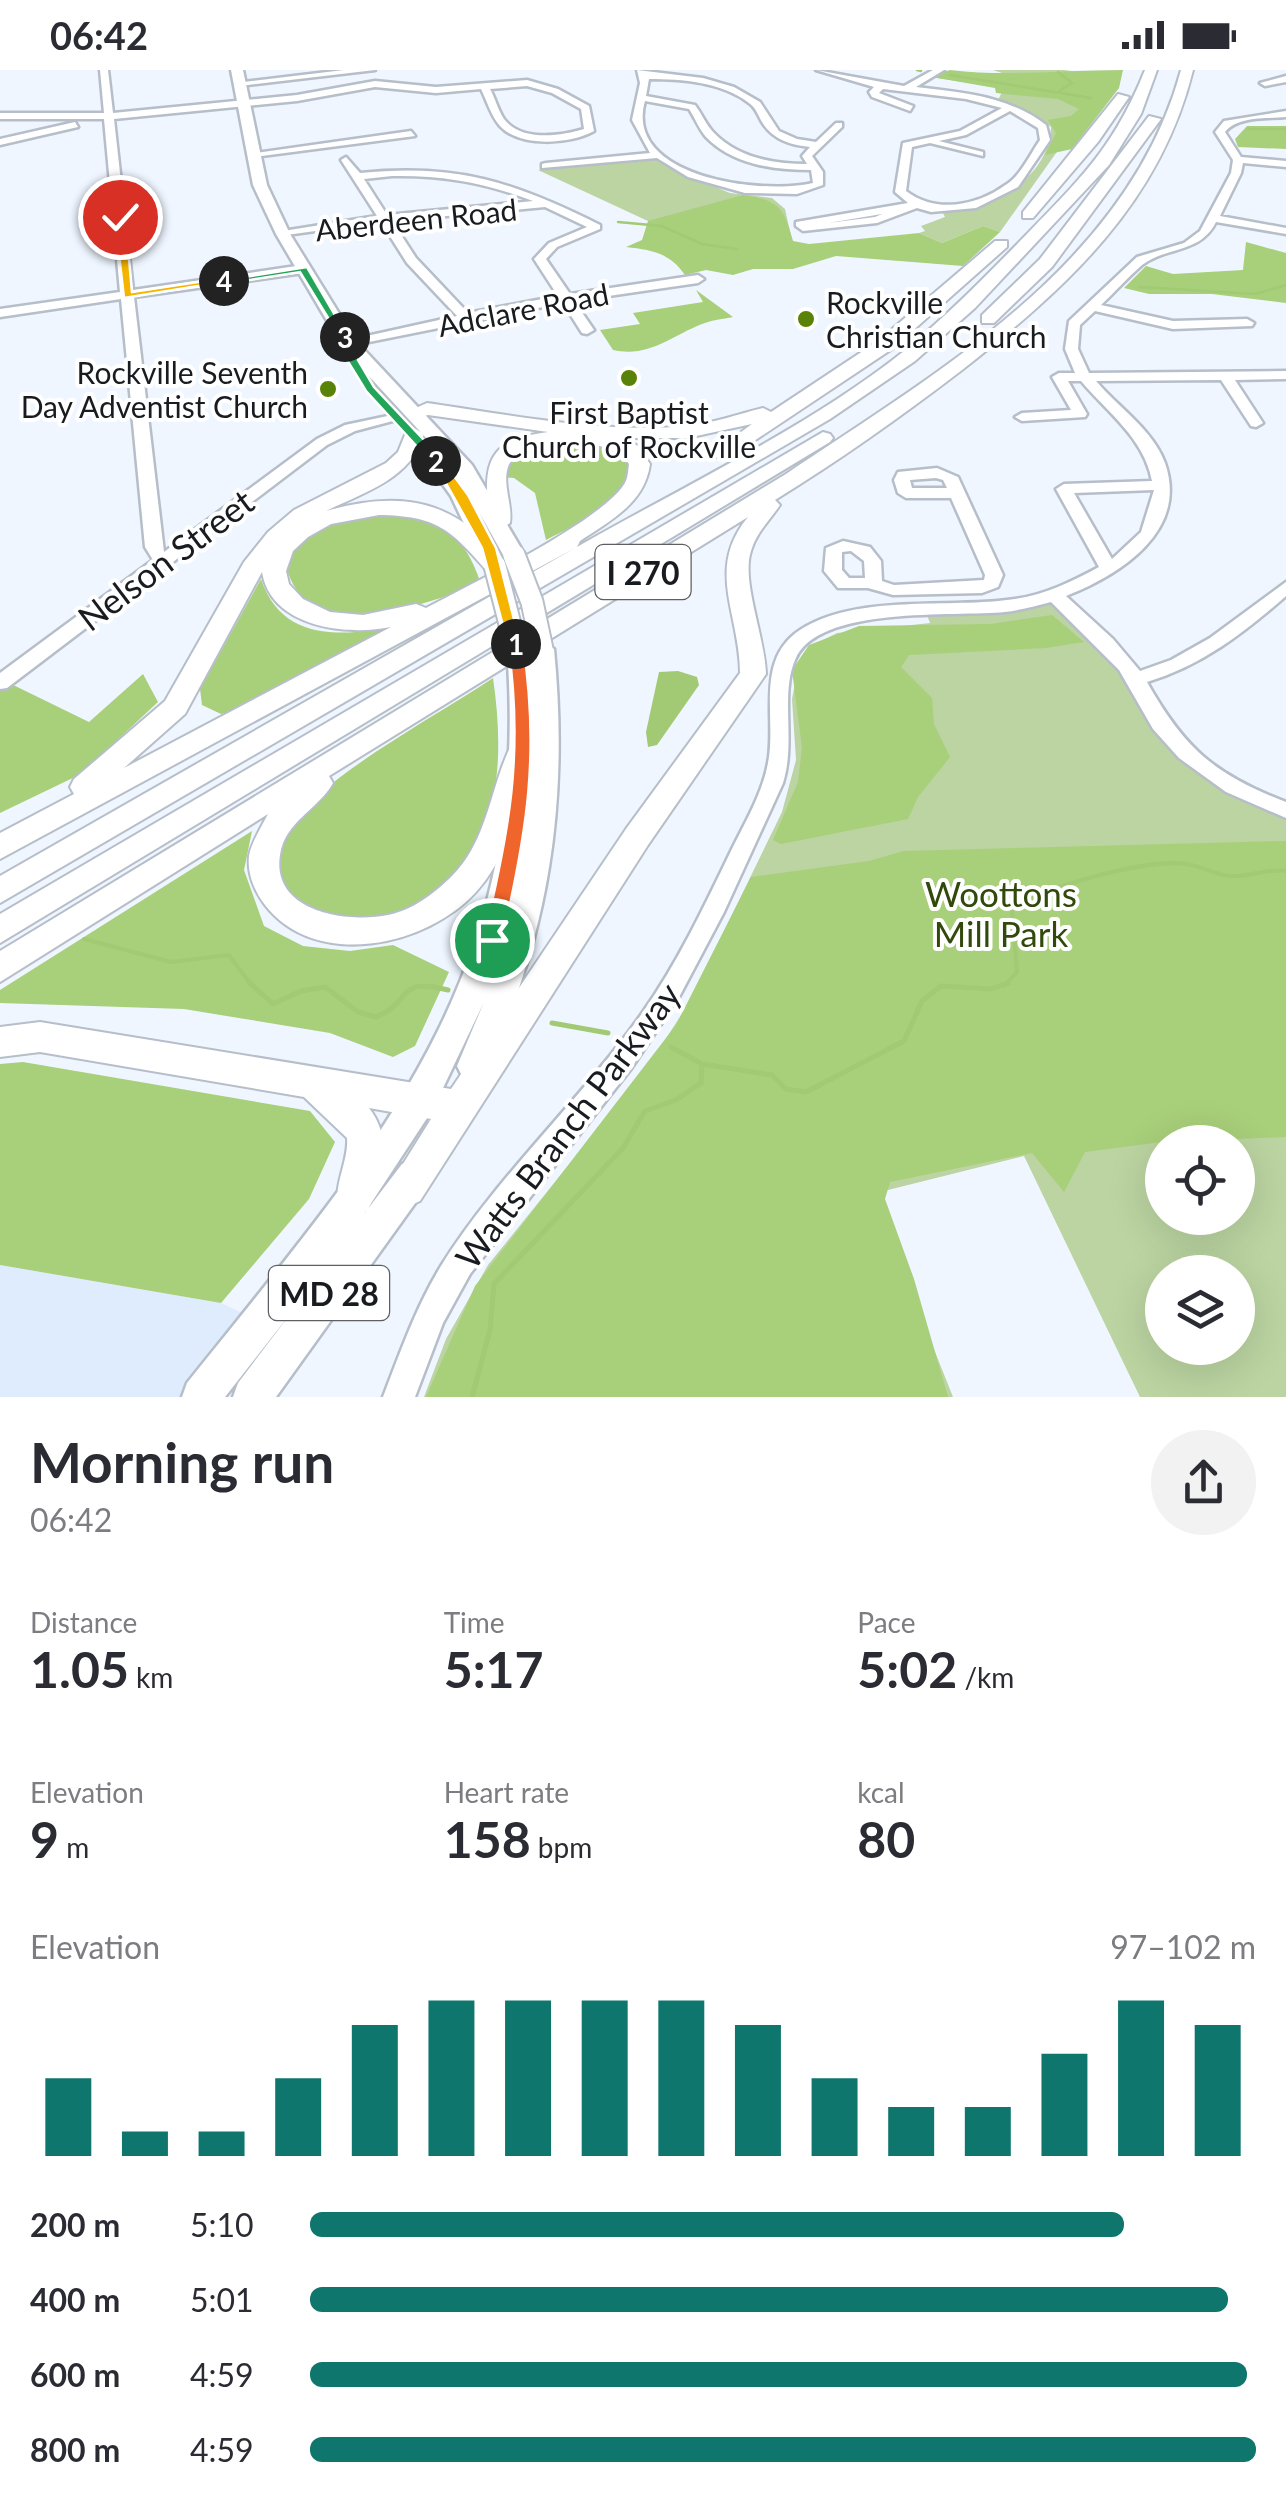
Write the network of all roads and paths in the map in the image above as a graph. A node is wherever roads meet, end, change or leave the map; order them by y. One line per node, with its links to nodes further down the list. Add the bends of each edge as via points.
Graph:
1 (104, 70): 24 (street)
2 (371, 70): 10 (street)
3 (821, 70): 11 (street); 15 (street)
4 (940, 70): 16 (street)
5 (1135, 70): 39 (highway, I 270, via 1112,116)
6 (1152, 70): 18 (highway, I 270)
7 (1171, 70): 48 (highway, I 270, via 1154,118)
8 (1187, 70): 41 (highway, I 270, via 1175,116)
9 (644, 73): 17 (street); 29 (street, via 738,94 758,104 782,137)
10 (238, 76): 19 (main road, MD 28)
11 (804, 78)
12 (1286, 79): 13 (street)
13 (1265, 83)
14 (484, 86): 14 (street, via 527,83 555,91 586,108 589,131 568,138 516,132 500,121); 19 (street, via 358,84)
15 (882, 86): 16 (street); 20 (street, via 875,95)
16 (906, 90): 21 (street)
17 (640, 98): 32 (street, via 638,129); 37 (street, via 692,107 708,134 740,155)
18 (1140, 102): 39 (highway); 61 (highway, I 270, via 1104,162 970,304)
19 (244, 103): 24 (street); 30 (main road, MD 28)
20 (910, 108)
21 (1009, 108): 27 (street, via 963,133); 42 (street, via 1034,118 1046,133 1020,180 962,208)
22 (1286, 114): 34 (street, via 1227,123 1220,132)
23 (0, 116): 24 (street)
24 (110, 116): 28 (street); 53 (street)
25 (839, 125): 29 (street)
26 (411, 134): 30 (street)
27 (923, 140): 31 (street); 42 (street, via 904,150 899,189)
28 (0, 142)
29 (816, 145): 37 (street, via 808,156)
30 (254, 154): 46 (main road, MD 28)
31 (979, 154)
32 (658, 155): 36 (street); 37 (street, via 749,192 818,185)
33 (346, 160): 38 (street)
34 (1238, 160): 35 (street); 43 (street)
35 (1286, 164)
36 (546, 166)
37 (814, 167)
38 (356, 177): 40 (street, via 435,170); 44 (street)
39 (1060, 180): 47 (highway, I 270)
40 (548, 203): 44 (street, Aberdeen Road); 54 (street, via 596,227 542,254)
41 (1124, 204): 48 (highway, via 1078,246); 69 (highway, I 270, via 1091,249 1036,303)
42 (910, 207): 42 (street, via 805,222 800,224 806,229 864,223)
43 (1213, 218): 45 (street); 55 (street, via 1200,238 1141,260)
44 (384, 219): 46 (street, Aberdeen Road); 57 (street, via 411,260)
45 (1286, 231)
46 (282, 234): 49 (main road, MD 28)
47 (1001, 244): 61 (highway); 65 (highway, I 270)
48 (1046, 263): 91 (highway, I 270, via 968,336 869,410)
49 (303, 269): 53 (street); 60 (main road, MD 28)
50 (636, 270): 52 (street)
51 (698, 280): 52 (street, Adclare Road)
52 (648, 286): 54 (street, Adclare Road)
53 (127, 296): 56 (street); 74 (street, via 152,547)
54 (566, 299): 57 (street, Adclare Road); 59 (street)
55 (1090, 306): 58 (street, via 1173,325); 62 (street, via 1068,338)
56 (0, 313)
57 (466, 318): 60 (street, Adclare Road)
58 (1246, 323)
59 (587, 330)
60 (352, 347): 67 (main road, MD 28, via 362,376)
61 (908, 357): 82 (highway, I 270, via 823,415)
62 (1083, 375): 63 (street); 66 (street, via 1059,377 1080,414); 70 (street, via 1141,434)
63 (1225, 375): 64 (street); 68 (street)
64 (1286, 376)
65 (832, 382): 67 (highway, via 738,426 680,432 427,409); 73 (highway, I 270)
66 (1022, 418)
67 (409, 422): 72 (main road, MD 28, via 465,468); 74 (street, Nelson Street, via 332,438); 75 (main road, MD 28, via 461,495); 88 (highway, via 408,454 394,468 302,515 276,537 175,707 105,772)
68 (1256, 423)
69 (794, 479): 85 (highway, I 270); 96 (highway, via 744,531 736,561 738,600 756,647 753,674)
70 (1160, 485): 76 (street, Watts Branch Parkway, via 1154,522 1132,552); 76 (street, via 1064,489)
71 (957, 493): 80 (street, Watts Branch Parkway, via 992,583)
72 (499, 523): 73 (highway, via 503,509 495,469 526,441 577,434 618,443 633,454 636,483); 75 (main road, MD 28)
73 (548, 553): 75 (highway, I 270)
74 (162, 561): 84 (street, Nelson Street)
75 (499, 568): 75 (highway, via 378,622 301,610 276,584 274,571 287,546 312,526 376,506 427,511 455,522); 81 (main road, MD 28, bridge); 88 (highway, I 270)
76 (1109, 568): 79 (street, Watts Branch Parkway)
77 (869, 583): 80 (street)
78 (1286, 587): 83 (street, via 1218,644)
79 (1054, 594): 80 (street, Watts Branch Parkway, via 1008,606); 83 (street)
80 (922, 601): 100 (street, Watts Branch Parkway, via 824,625 788,650 779,676 780,753 767,800 679,981 447,1284)
81 (531, 656): 86 (main road, MD 28); 95 (main road, MD 28, via 550,713 549,799 530,915 506,987)
82 (389, 666): 89 (highway); 90 (highway, I 270)
83 (1135, 678): 87 (street, via 1160,724 1189,756 1234,788)
84 (0, 682)
85 (369, 737): 86 (highway, via 281,818 270,838 266,872 295,916 362,934 430,914 465,884 493,842); 92 (highway, I 270)
86 (525, 744): 95 (main road, MD 28, via 516,841 492,940 439,1066)
87 (1286, 810)
88 (0, 847)
89 (0, 862)
90 (0, 890)
91 (0, 930)
92 (0, 968)
93 (0, 1042): 94 (highway, via 40,1037)
94 (315, 1084): 95 (highway); 97 (highway, via 357,1116 364,1131 368,1152)
95 (437, 1104): 96 (main road, MD 28); 97 (main road, MD 28)
96 (407, 1188): 99 (main road, MD 28)
97 (354, 1197): 98 (main road, MD 28)
98 (202, 1397)
99 (252, 1397)
100 (400, 1397)

